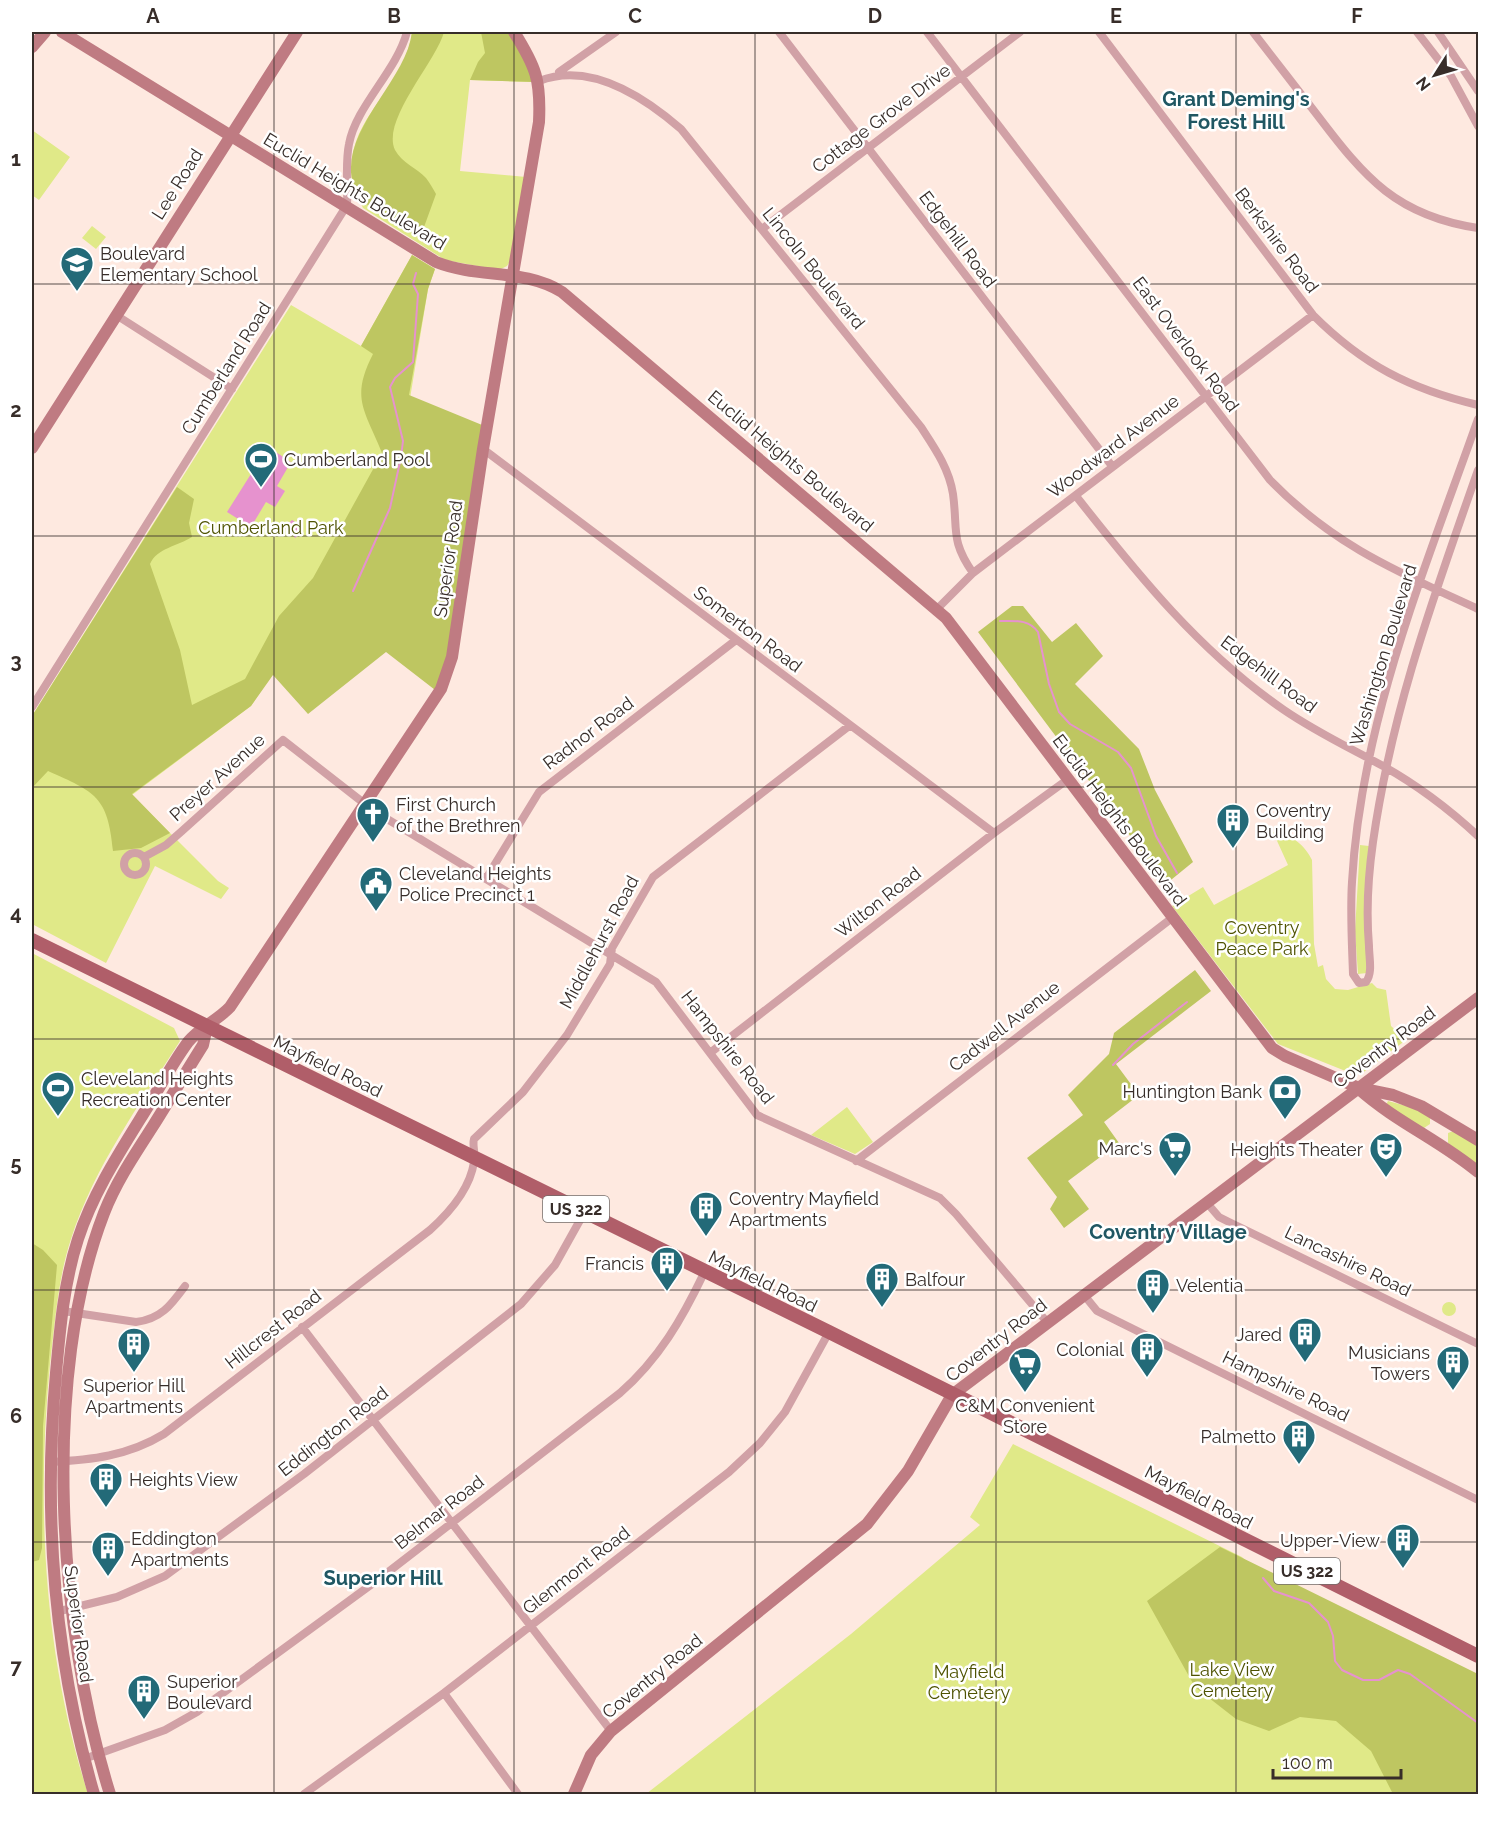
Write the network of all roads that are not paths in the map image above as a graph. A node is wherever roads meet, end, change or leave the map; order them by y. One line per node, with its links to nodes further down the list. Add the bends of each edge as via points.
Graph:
1 (45, 32): 14 (street)
2 (62, 32): 20 (street, Euclid Heights Boulevard)
3 (297, 32): 20 (street, Lee Road)
4 (407, 32): 22 (street, via 401,53 355,127 349,145)
5 (514, 32): 17 (street, Superior Road)
6 (616, 32): 15 (street)
7 (779, 32): 21 (street, Edgehill Road)
8 (927, 32): 16 (street, East Overlook Road)
9 (1020, 32): 16 (street, Cottage Grove Drive)
10 (1099, 32): 27 (street, Berkshire Road)
11 (1253, 32): 23 (street, via 1372,182 1422,212)
12 (1416, 32): 19 (street, via 1450,76)
13 (1438, 32): 18 (street)
14 (32, 47)
15 (556, 74): 17 (street, Lincoln Boulevard); 24 (street, Lincoln Boulevard, via 577,75 619,87 654,105 681,129)
16 (962, 76): 21 (street, Cottage Grove Drive); 29 (street, East Overlook Road)
17 (539, 81): 25 (street, Superior Road, via 539,122)
18 (1479, 91)
19 (1479, 126)
20 (229, 135): 22 (street, Euclid Heights Boulevard); 26 (street, Lee Road)
21 (868, 148): 24 (street, Cottage Grove Drive); 34 (street, Edgehill Road)
22 (347, 205): 25 (street, Euclid Heights Boulevard, via 436,262 465,272); 28 (street, Cumberland Road)
23 (1479, 228)
24 (762, 229): 37 (street, Lincoln Boulevard, via 939,454 953,493 956,544)
25 (513, 275): 33 (street, Superior Road); 40 (street, Euclid Heights Boulevard, via 546,282 562,292)
26 (116, 315): 28 (street); 32 (street, Lee Road)
27 (1313, 315): 29 (street, Woodward Avenue); 30 (street, Berkshire Road, via 1364,360 1404,382 1445,398)
28 (232, 389): 43 (street, Cumberland Road)
29 (1205, 397): 34 (street, Woodward Avenue); 38 (street, East Overlook Road, via 1270,480 1300,508 1352,548)
30 (1479, 405)
31 (1479, 418): 38 (street, Washington Boulevard)
32 (32, 448)
33 (483, 449): 42 (street, Somerton Road); 48 (street, Superior Road, via 452,657 445,679)
34 (1112, 466): 36 (street, Woodward Avenue)
35 (1479, 470): 39 (street, Washington Boulevard)
36 (1076, 496): 37 (street, Woodward Avenue); 45 (street, Edgehill Road, via 1140,578 1215,655 1284,710)
37 (973, 573): 40 (street, Woodward Avenue)
38 (1420, 583): 39 (street, East Overlook Road); 45 (street, Washington Boulevard)
39 (1436, 590): 41 (street, East Overlook Road); 46 (street, Washington Boulevard, via 1406,683)
40 (938, 609): 47 (street, Euclid Heights Boulevard)
41 (1479, 609)
42 (736, 640): 44 (street, Somerton Road); 52 (street, Radnor Road, via 538,792)
43 (32, 707)
44 (849, 726): 49 (street, Somerton Road); 55 (street, Middlehurst Road, via 653,877)
45 (1369, 759): 46 (street, Edgehill Road); 46 (street, Washington Boulevard, via 1352,885 1353,974 1359,983 1366,982 1370,975 1367,889)
46 (1385, 768): 50 (street, Edgehill Road, via 1428,795)
47 (1067, 780): 49 (street, Wilton Road); 53 (street, Euclid Heights Boulevard)
48 (366, 806): 51 (street, Preyer Avenue, via 283,740 182,831); 52 (street, Hampshire Road); 57 (street, Superior Road, via 230,1007)
49 (994, 832): 58 (street, Wilton Road)
50 (1479, 836)
51 (144, 857)
52 (487, 877): 55 (street, Hampshire Road)
53 (1172, 918): 60 (street, Euclid Heights Boulevard, via 1272,1048); 66 (street, Cadwell Avenue)
54 (32, 940): 57 (main road, Mayfield Road / US 322)
55 (611, 954): 58 (street, Hampshire Road, via 656,982); 65 (street, Middlehurst Road, via 610,964 546,1065 474,1138)
56 (1479, 998): 60 (street, Coventry Road)
57 (207, 1027): 59 (street, Superior Road, via 190,1040); 61 (street, Superior Road, via 203,1045); 65 (main road, Mayfield Road / US 322)
58 (710, 1053): 66 (street, Hampshire Road, via 757,1115)
59 (159, 1088): 61 (street); 63 (street, Superior Road)
60 (1359, 1088): 62 (street, Euclid Heights Boulevard, via 1421,1106); 67 (street, Euclid Heights Boulevard, via 1390,1114 1434,1139); 68 (street, Coventry Road)
61 (171, 1096): 64 (street, Superior Road)
62 (1479, 1140)
63 (121, 1150): 64 (street); 70 (street, Superior Road, via 93,1201)
64 (133, 1157): 71 (street, Superior Road, via 104,1210)
65 (475, 1159): 69 (main road, Mayfield Road / US 322); 78 (street, Hillcrest Road, via 462,1193 439,1222)
66 (856, 1161): 77 (street, Hampshire Road, via 940,1198)
67 (1479, 1172)
68 (1207, 1203): 74 (street, Coventry Road); 80 (street, Lancashire Road, via 1228,1222)
69 (584, 1213): 72 (main road, Mayfield Road / US 322); 82 (street, Eddington Road, via 555,1265 521,1304)
70 (78, 1240): 71 (street); 75 (street, Superior Road)
71 (93, 1245): 76 (street, Superior Road)
72 (704, 1273): 79 (main road, Mayfield Road / US 322); 86 (street, Belmar Road, via 673,1334 637,1378)
73 (185, 1286): 76 (street, via 170,1308 145,1321)
74 (1084, 1295): 77 (street, Coventry Road); 85 (street, Hampshire Road, via 1097,1311)
75 (63, 1311): 76 (street); 83 (street, Superior Road)
76 (77, 1313): 84 (street, Superior Road)
77 (1047, 1322): 81 (street, Coventry Road)
78 (302, 1326): 82 (street); 84 (street, Hillcrest Road, via 150,1442 116,1455)
79 (829, 1332): 81 (main road, Mayfield Road / US 322); 89 (street, Glenmont Road, via 784,1412 760,1443 729,1472)
80 (1479, 1344)
81 (952, 1395): 90 (main road, Mayfield Road / US 322); 92 (street, Coventry Road, via 908,1471 867,1524)
82 (373, 1421): 86 (street); 87 (street, Eddington Road, via 184,1565 117,1598)
83 (50, 1461): 84 (street, Hillcrest Road); 88 (street, Superior Road)
84 (64, 1461): 87 (street, Superior Road)
85 (1479, 1500)
86 (452, 1522): 89 (street); 93 (street, Belmar Road, via 197,1712 165,1730)
87 (71, 1610): 88 (street, Eddington Road); 93 (street, Superior Road)
88 (56, 1612): 94 (street, Superior Road)
89 (530, 1626): 91 (street, Glenmont Road); 92 (street)
90 (1479, 1656)
91 (444, 1693): 97 (street, Glenmont Road); 98 (street)
92 (611, 1731): 99 (street, Coventry Road, via 591,1755)
93 (98, 1754): 94 (street, Belmar Road); 96 (street, Superior Road)
94 (84, 1759): 95 (street, Superior Road)
95 (94, 1794)
96 (110, 1794)
97 (304, 1794)
98 (518, 1794)
99 (574, 1794)

